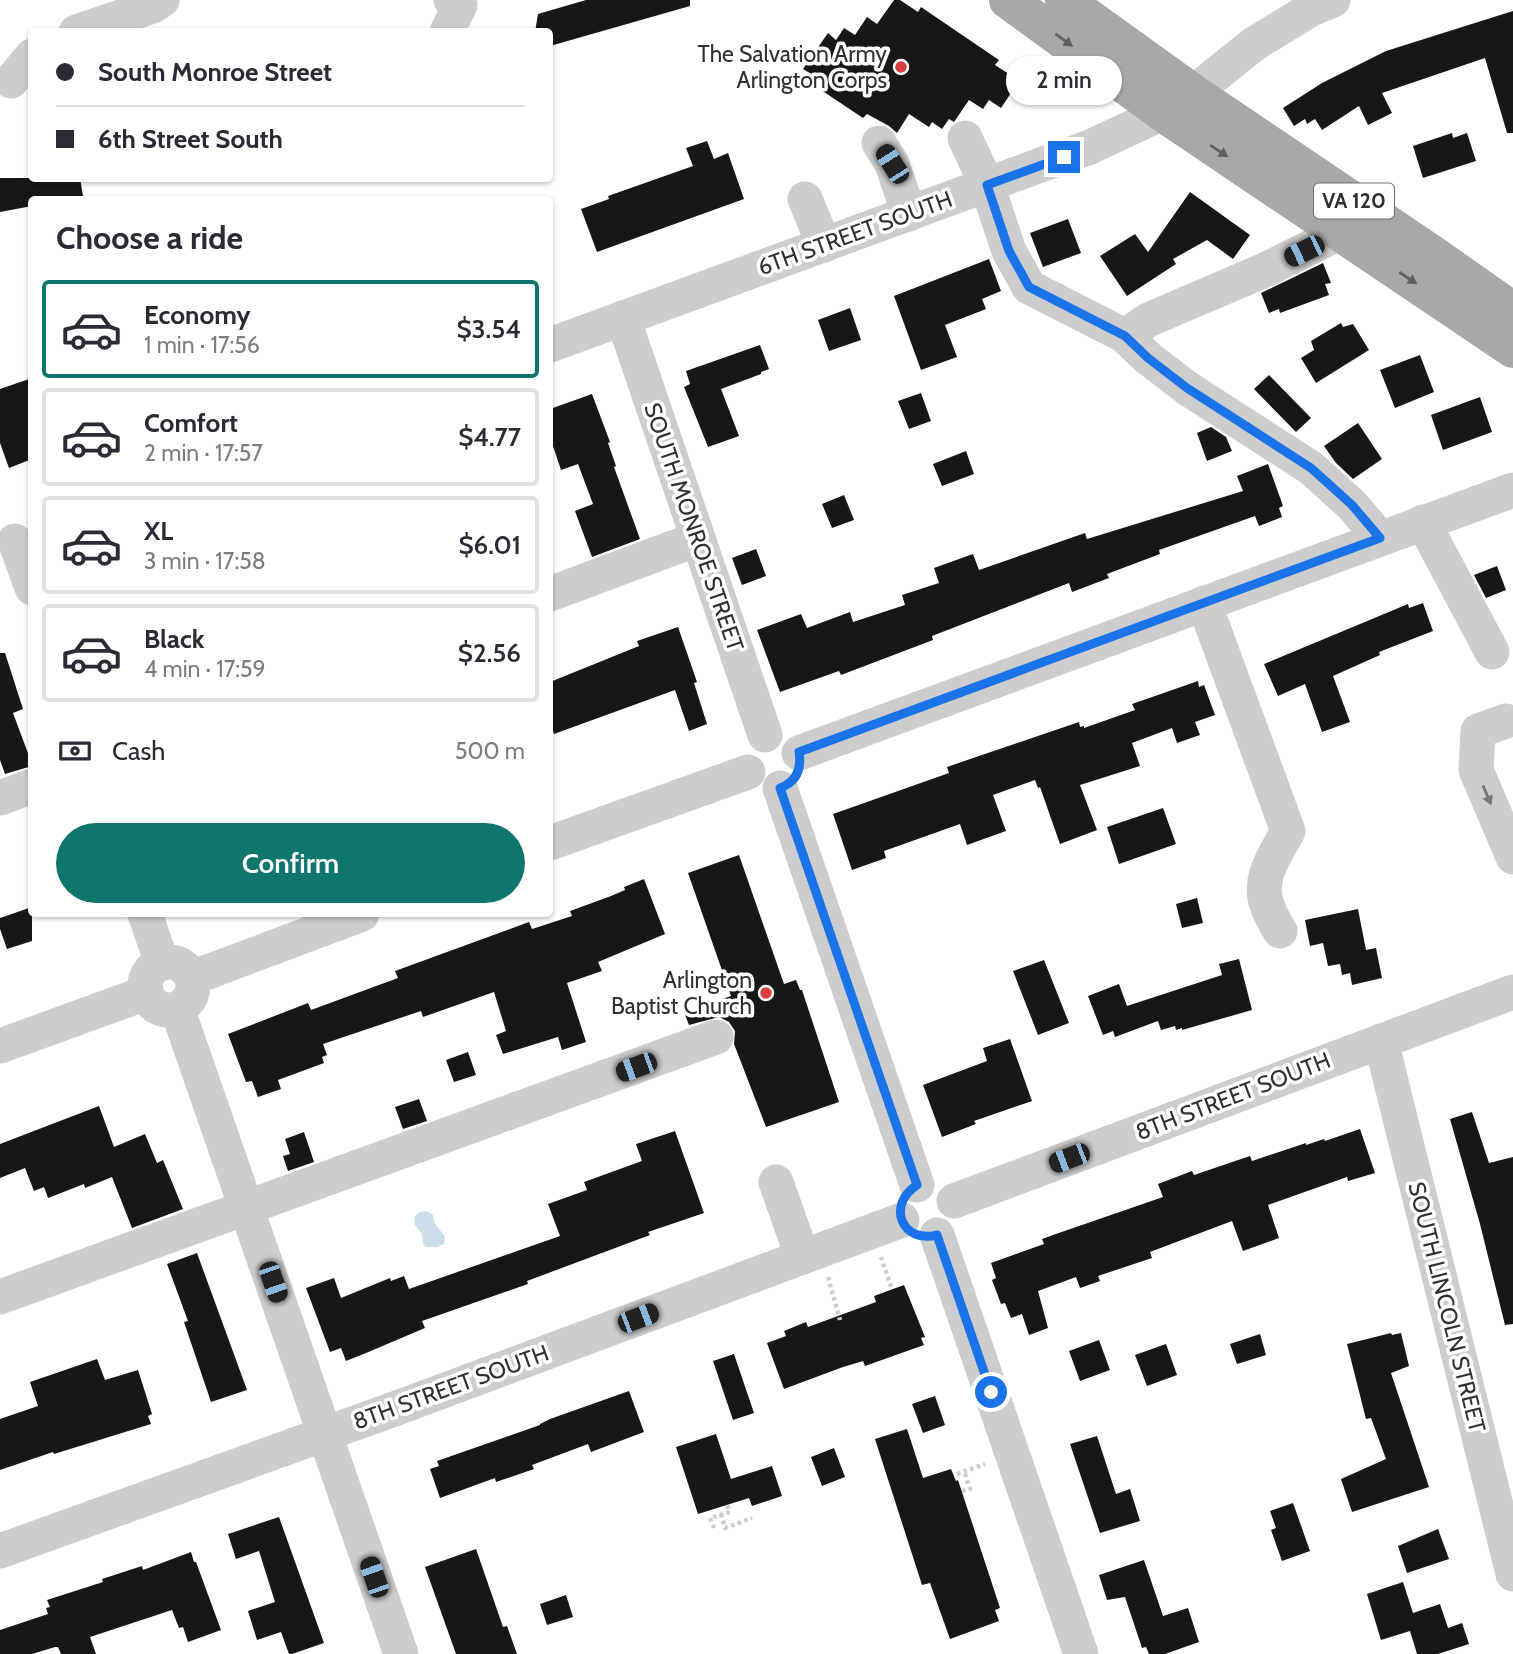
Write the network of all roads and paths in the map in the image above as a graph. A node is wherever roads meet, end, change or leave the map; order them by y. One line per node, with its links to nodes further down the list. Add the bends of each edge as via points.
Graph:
1 (162, 0): 6 (street)
2 (451, 0): 7 (street, via 460,5)
3 (1009, 0): 8 (main road, VA 120, one-way to 8)
4 (1064, 0): 8 (main road, VA 120)
5 (1333, 0): 8 (street, 6TH STREET SOUTH, via 1254,44)
6 (88, 28)
7 (449, 28)
8 (1178, 103): 11 (street, 6TH STREET SOUTH, via 1090,148); 14 (main road, VA 120, one-way to 14); 16 (main road, VA 120, via 1432,254)
9 (965, 138): 11 (street)
10 (879, 143): 13 (street, via 892,164)
11 (987, 185): 13 (street, 6TH STREET SOUTH); 18 (street, via 1009,251 1029,287)
12 (806, 199): 15 (street)
13 (909, 214): 15 (street, 6TH STREET SOUTH)
14 (1340, 233): 18 (street, via 1148,320); 20 (main road, VA 120, one-way to 20)
15 (824, 245): 17 (street, 6TH STREET SOUTH)
16 (1513, 311)
17 (623, 318): 19 (street, 6TH STREET SOUTH); 23 (street, SOUTH MONROE STREET)
18 (1125, 336): 24 (street, via 1187,388 1311,468)
19 (553, 344)
20 (1513, 349)
21 (1513, 490): 22 (street)
22 (1423, 522): 24 (street); 29 (street)
23 (697, 538): 27 (street); 31 (street, SOUTH MONROE STREET)
24 (1380, 538): 28 (street)
25 (16, 541): 26 (street)
26 (28, 576)
27 (553, 593)
28 (1204, 603): 32 (street); 41 (street, via 1288,831 1264,883 1266,904)
29 (1492, 652)
30 (1492, 726): 38 (street, one-way to 38, via 1476,770)
31 (765, 734): 32 (street, via 782,736); 33 (street, via 747,754)
32 (799, 752): 35 (street, via 795,779)
33 (748, 772): 35 (street, via 757,784); 37 (street)
34 (28, 788): 36 (street)
35 (780, 788): 48 (street)
36 (0, 798)
37 (553, 842)
38 (1513, 857)
39 (146, 917): 42 (street)
40 (353, 917): 42 (street)
41 (1280, 931)
42 (167, 978): 46 (street); 50 (street, via 155,1005 177,1011)
43 (1513, 992): 45 (street, 8TH STREET SOUTH)
44 (716, 1038): 50 (street)
45 (1381, 1041): 49 (street, 8TH STREET SOUTH); 64 (street, SOUTH LINCOLN STREET)
46 (0, 1046)
47 (776, 1182): 53 (street)
48 (917, 1185): 49 (street, via 934,1185); 51 (street, via 904,1196)
49 (954, 1201): 52 (street, via 953,1218)
50 (247, 1207): 54 (street); 56 (street)
51 (902, 1220): 52 (street, via 912,1233); 53 (street, 8TH STREET SOUTH)
52 (937, 1235): 66 (street)
53 (811, 1253): 55 (path); 56 (street, 8TH STREET SOUTH)
54 (0, 1297)
55 (840, 1320)
56 (324, 1433): 63 (street, 8TH STREET SOUTH); 65 (street)
57 (964, 1471): 58 (path, via 970,1489)
58 (962, 1491)
59 (727, 1505): 60 (path, via 730,1512)
60 (722, 1514): 61 (path, via 725,1528); 62 (path, via 710,1518)
61 (752, 1518)
62 (713, 1528)
63 (0, 1551)
64 (1513, 1574)
65 (394, 1652)
66 (1081, 1654)

